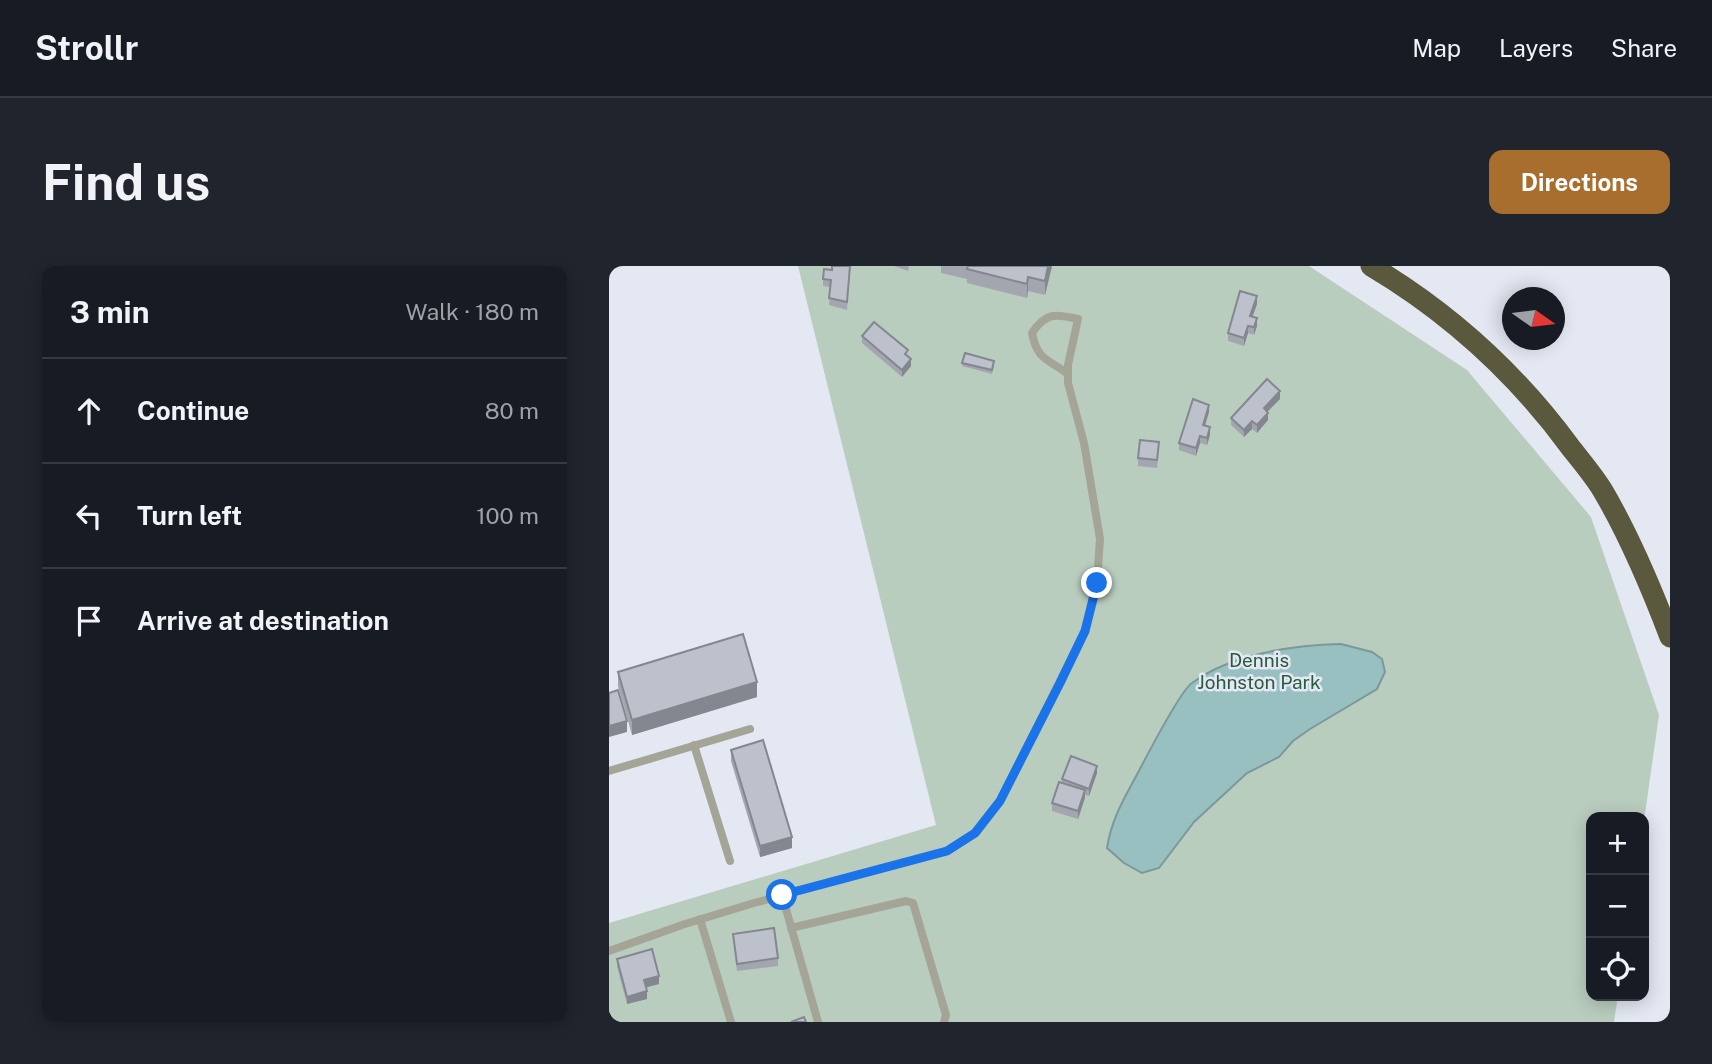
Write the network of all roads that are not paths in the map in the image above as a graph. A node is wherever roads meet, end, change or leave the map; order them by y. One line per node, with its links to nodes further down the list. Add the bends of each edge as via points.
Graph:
1 (1371, 266): 3 (highway, via 1474,338 1544,411 1602,490 1647,578)
2 (1068, 374): 2 (lane, via 1078,319 1058,314 1041,319 1031,333 1035,348 1044,360); 8 (lane, via 1100,539 1097,583 1085,631 1000,801 975,833 947,851)
3 (1670, 637)
4 (750, 729): 5 (lane)
5 (694, 745): 6 (lane); 7 (lane)
6 (609, 771)
7 (730, 861)
8 (782, 895): 9 (lane); 10 (lane)
9 (700, 919): 11 (lane); 12 (lane)
10 (792, 929): 13 (lane); 14 (lane, via 905,901 913,903 946,1015)
11 (609, 951)
12 (731, 1022)
13 (818, 1022)
14 (944, 1022)

